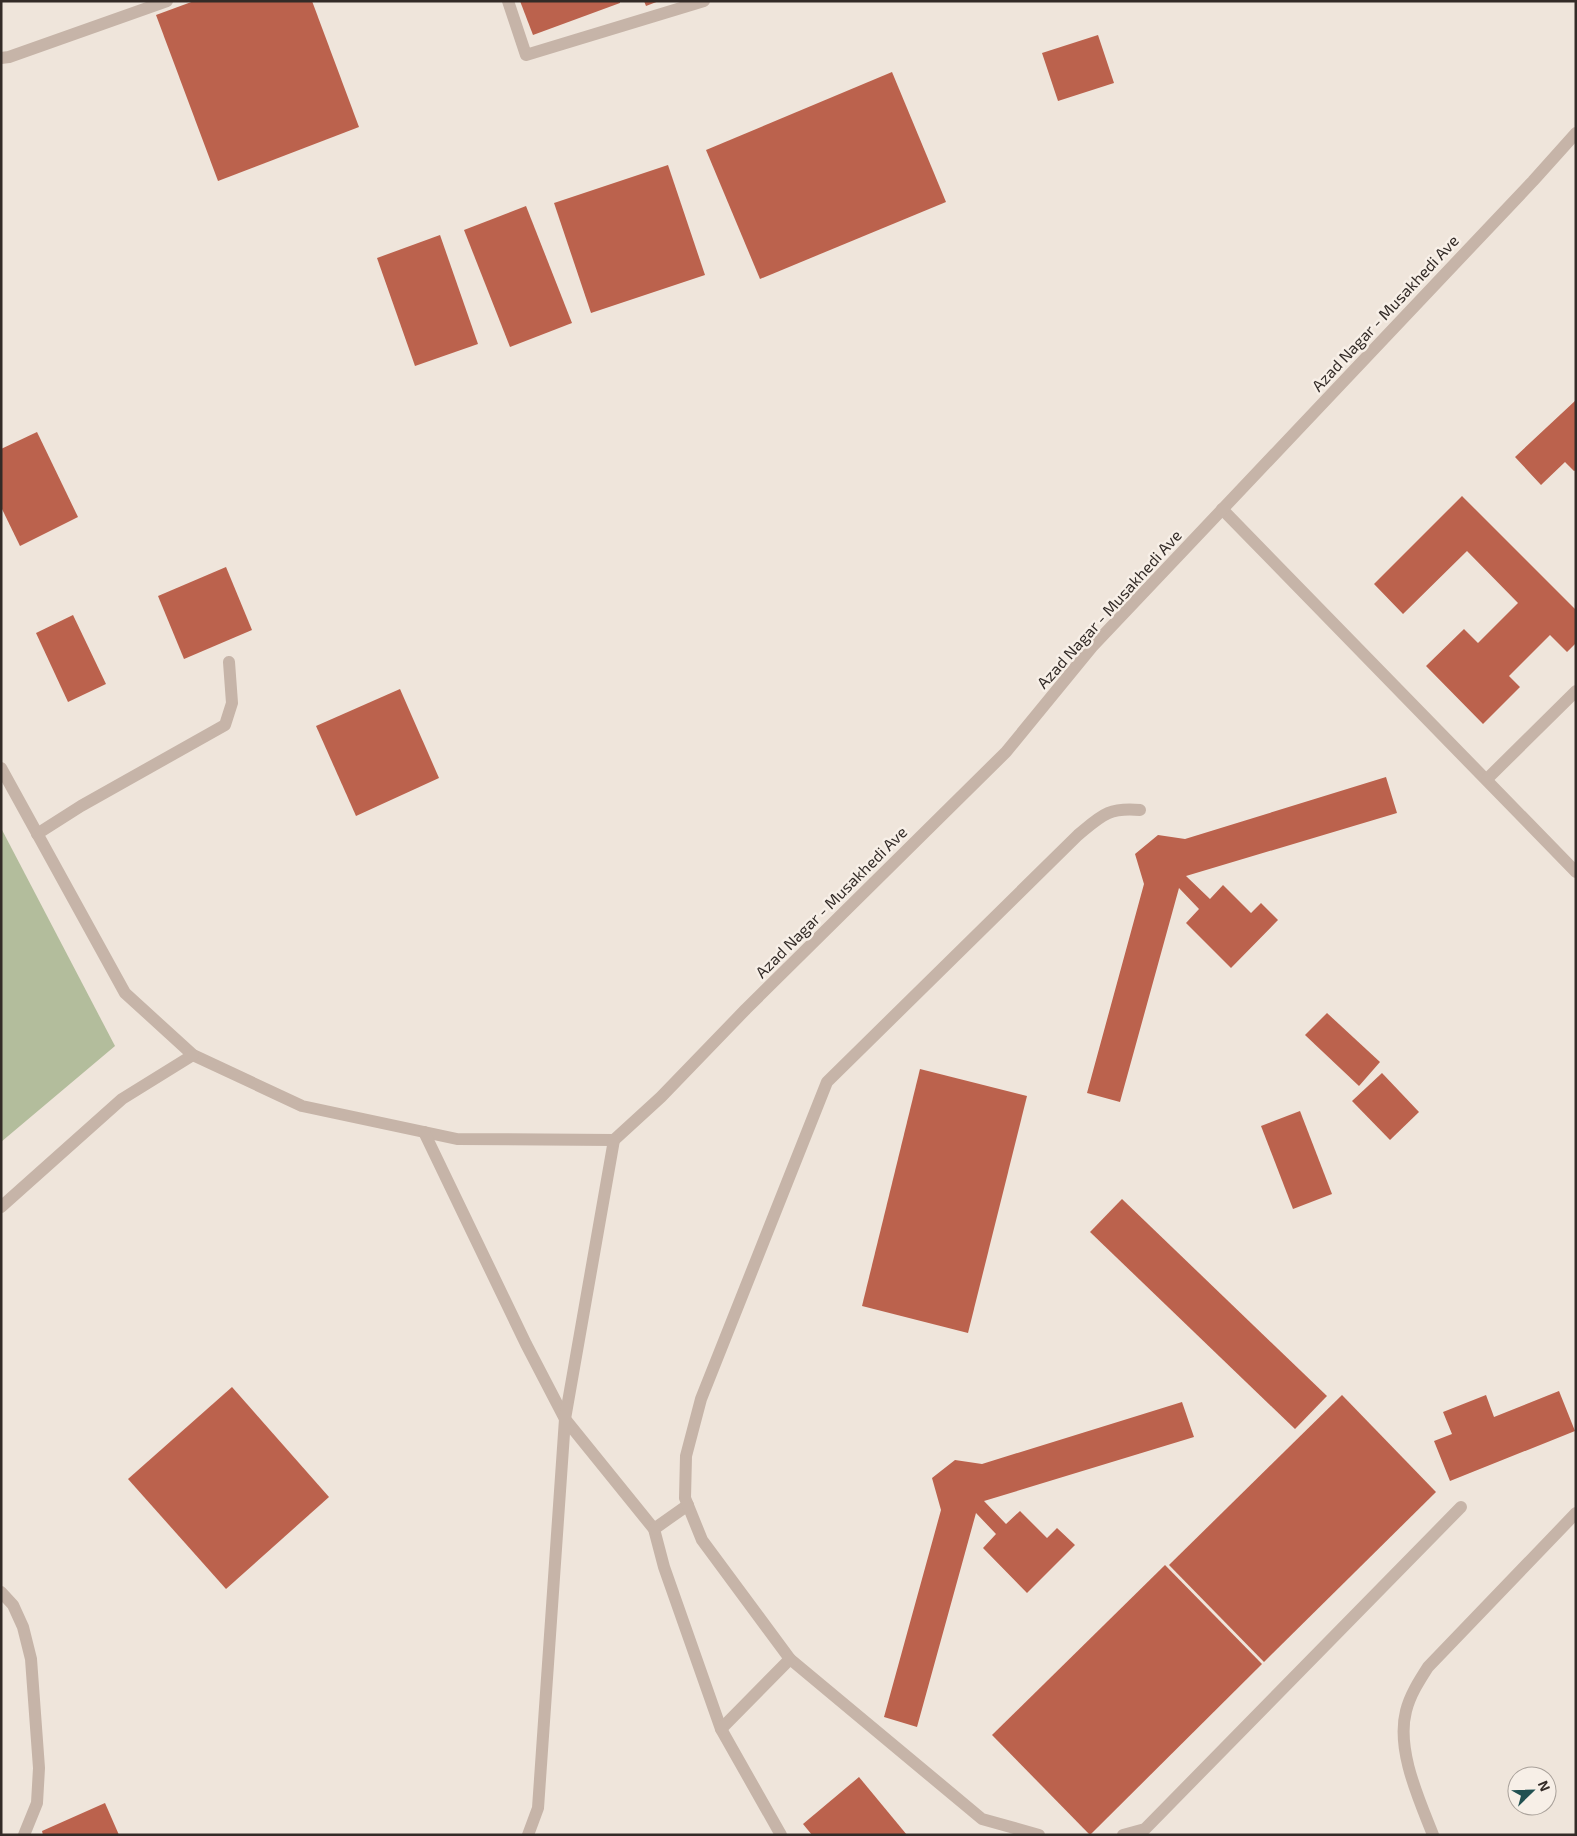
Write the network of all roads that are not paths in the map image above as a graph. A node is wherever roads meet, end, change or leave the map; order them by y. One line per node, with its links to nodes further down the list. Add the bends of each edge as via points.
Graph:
1 (167, 1): 4 (street)
2 (508, 1): 3 (street, via 526,55)
3 (704, 1)
4 (1, 58)
5 (1576, 133): 6 (street, Azad Nagar - Musakhedi Ave)
6 (1222, 509): 10 (street); 16 (street, Azad Nagar - Musakhedi Ave, via 1092,647 1006,752 661,1097)
7 (229, 662): 12 (street, via 232,703 225,725)
8 (1576, 691): 10 (street)
9 (1, 768): 12 (street)
10 (1487, 779): 13 (street)
11 (1140, 810): 19 (street, via 1104,813 1078,835 827,1082 701,1399 686,1456 685,1498)
12 (37, 834): 14 (street, via 125,993)
13 (1576, 872)
14 (193, 1055): 15 (street, via 302,1106); 17 (street, via 122,1099)
15 (424, 1132): 16 (street, via 457,1139); 18 (street)
16 (614, 1140): 18 (street)
17 (1, 1207)
18 (565, 1419): 22 (street); 27 (street, via 538,1808)
19 (688, 1505): 22 (street); 24 (street, via 702,1540)
20 (1461, 1507): 30 (street, via 1145,1829)
21 (1576, 1513): 31 (street, via 1428,1666 1415,1688 1405,1712 1405,1747 1411,1780)
22 (654, 1529): 25 (street, via 664,1567)
23 (1, 1592): 26 (street, via 13,1605 23,1627 31,1659 39,1768 37,1803)
24 (790, 1659): 25 (street); 29 (street, via 982,1820)
25 (721, 1729): 28 (street)
26 (24, 1835)
27 (528, 1835)
28 (781, 1835)
29 (1039, 1835)
30 (1123, 1835)
31 (1433, 1835)

